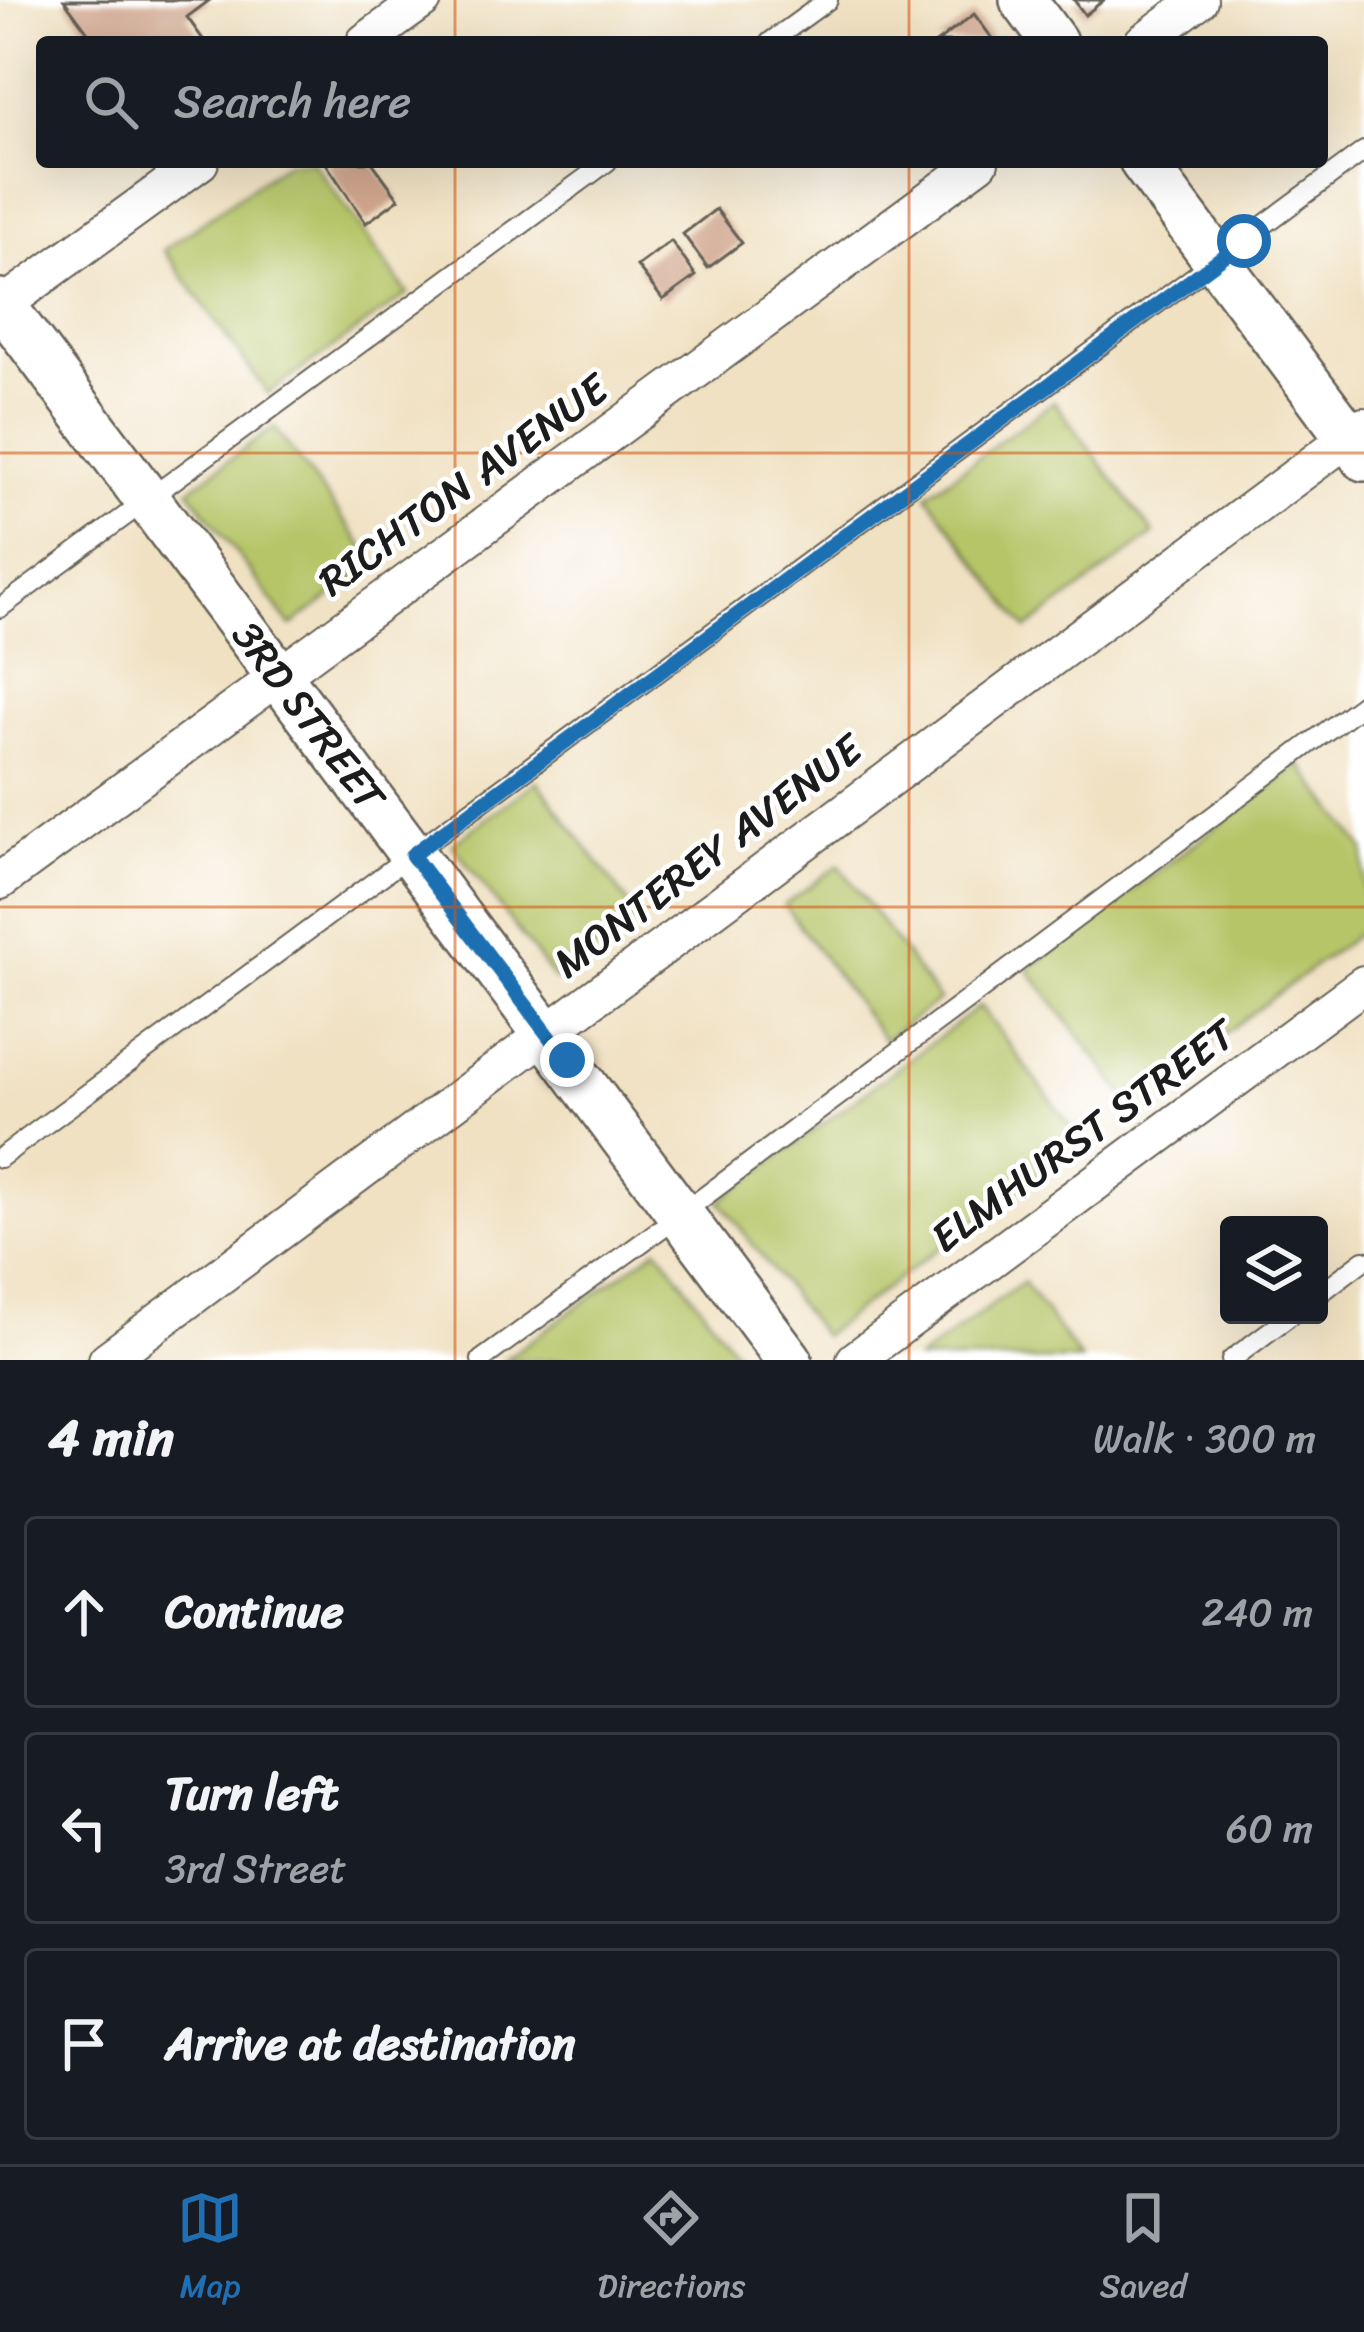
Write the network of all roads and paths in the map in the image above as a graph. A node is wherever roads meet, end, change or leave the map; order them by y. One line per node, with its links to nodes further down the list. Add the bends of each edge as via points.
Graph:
1 (423, 0): 5 (street)
2 (828, 0): 6 (lane)
3 (1023, 0): 7 (street)
4 (1198, 0): 8 (street)
5 (373, 36)
6 (778, 36)
7 (1050, 36)
8 (1150, 36)
9 (1364, 151): 14 (lane)
10 (192, 168): 15 (street)
11 (599, 168): 17 (lane)
12 (972, 168): 19 (street, RICHTON AVENUE)
13 (1147, 168): 14 (street)
14 (1217, 261): 16 (street); 21 (lane)
15 (1, 305): 17 (street, 3RD STREET)
16 (1359, 440): 24 (street, MONTEREY AVENUE)
17 (147, 499): 18 (lane); 19 (street, 3RD STREET)
18 (0, 608)
19 (278, 676): 21 (street, 3RD STREET); 22 (street, RICHTON AVENUE)
20 (1364, 703): 26 (lane)
21 (412, 855): 24 (street, 3RD STREET); 25 (lane)
22 (0, 881)
23 (1364, 984): 33 (street, ELMHURST STREET)
24 (546, 1032): 26 (street, 3RD STREET); 30 (street, MONTEREY AVENUE)
25 (0, 1158)
26 (681, 1214): 31 (lane); 32 (street, 3RD STREET)
27 (1364, 1261): 28 (lane)
28 (1328, 1287)
29 (1279, 1324): 34 (lane)
30 (107, 1360)
31 (481, 1360)
32 (789, 1360)
33 (855, 1360)
34 (1231, 1360)

